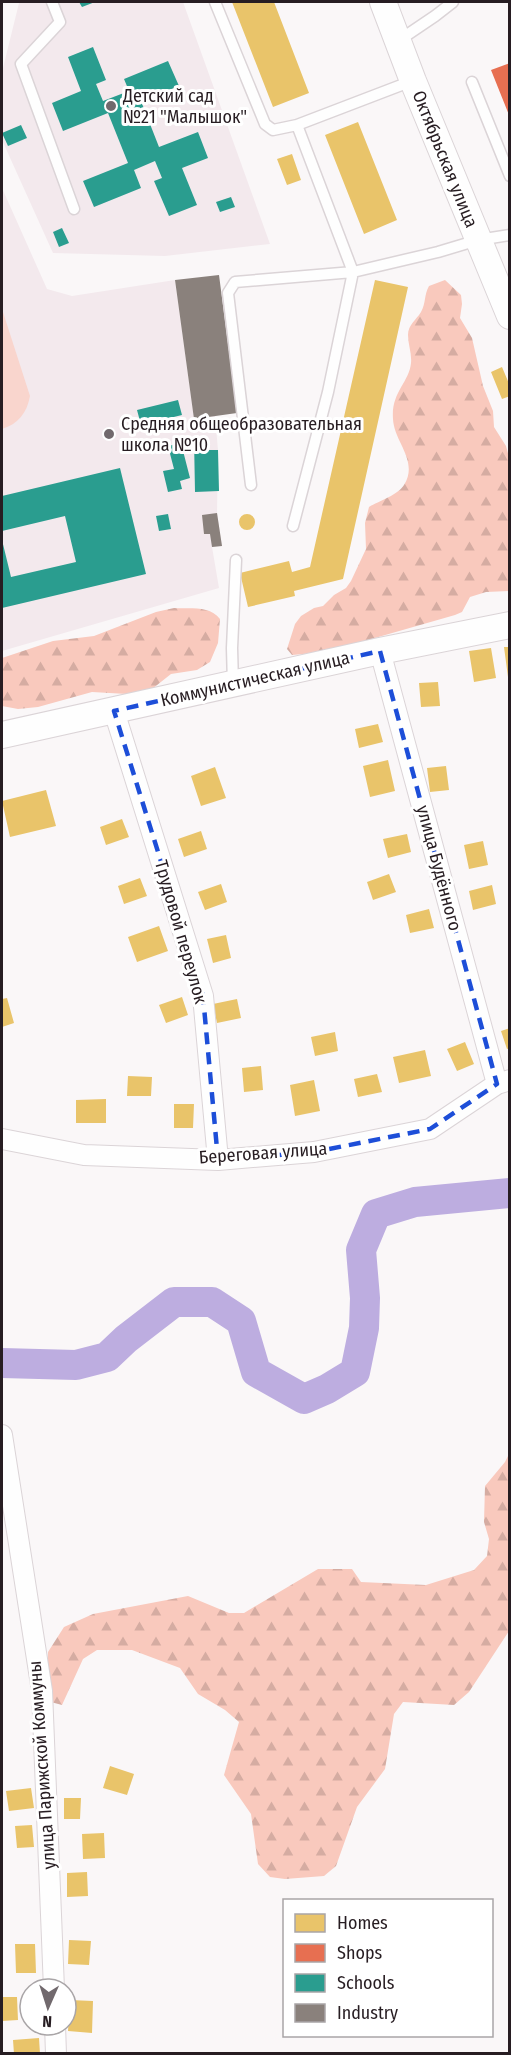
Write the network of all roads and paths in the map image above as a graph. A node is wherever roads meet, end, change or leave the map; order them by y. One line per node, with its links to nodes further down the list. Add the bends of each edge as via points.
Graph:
1 (52, 2): 10 (lane, via 60,22 21,64)
2 (215, 2): 8 (lane, via 265,124 273,130)
3 (383, 2): 5 (street, Октябрьская улица)
4 (453, 2): 5 (lane)
5 (398, 41): 6 (street, Октябрьская улица)
6 (413, 81): 8 (lane); 12 (street, Октябрьская улица)
7 (472, 82): 9 (lane)
8 (297, 125): 13 (lane)
9 (510, 176)
10 (74, 209)
11 (510, 235): 12 (lane)
12 (478, 240): 13 (lane); 14 (street, Октябрьская улица)
13 (353, 272): 15 (lane, via 235,282 228,294); 16 (lane)
14 (510, 316)
15 (251, 485)
16 (293, 526)
17 (236, 560): 20 (lane)
18 (510, 625): 19 (street, Коммунистическая улица)
19 (380, 651): 20 (street, Коммунистическая улица); 23 (street, улица Будённого)
20 (233, 684): 21 (street, Коммунистическая улица)
21 (114, 711): 22 (street, Коммунистическая улица); 25 (street, Трудовой переулок, via 203,996)
22 (2, 735)
23 (503, 1082): 25 (street, Береговая улица, via 430,1129 314,1152)
24 (2, 1139): 25 (street, Береговая улица, via 84,1155)
25 (218, 1160)
26 (2, 1435): 27 (street, улица Парижской Коммуны, via 42,1691)
27 (54, 1977)
28 (55, 2037): 29 (street)
29 (56, 2054)

